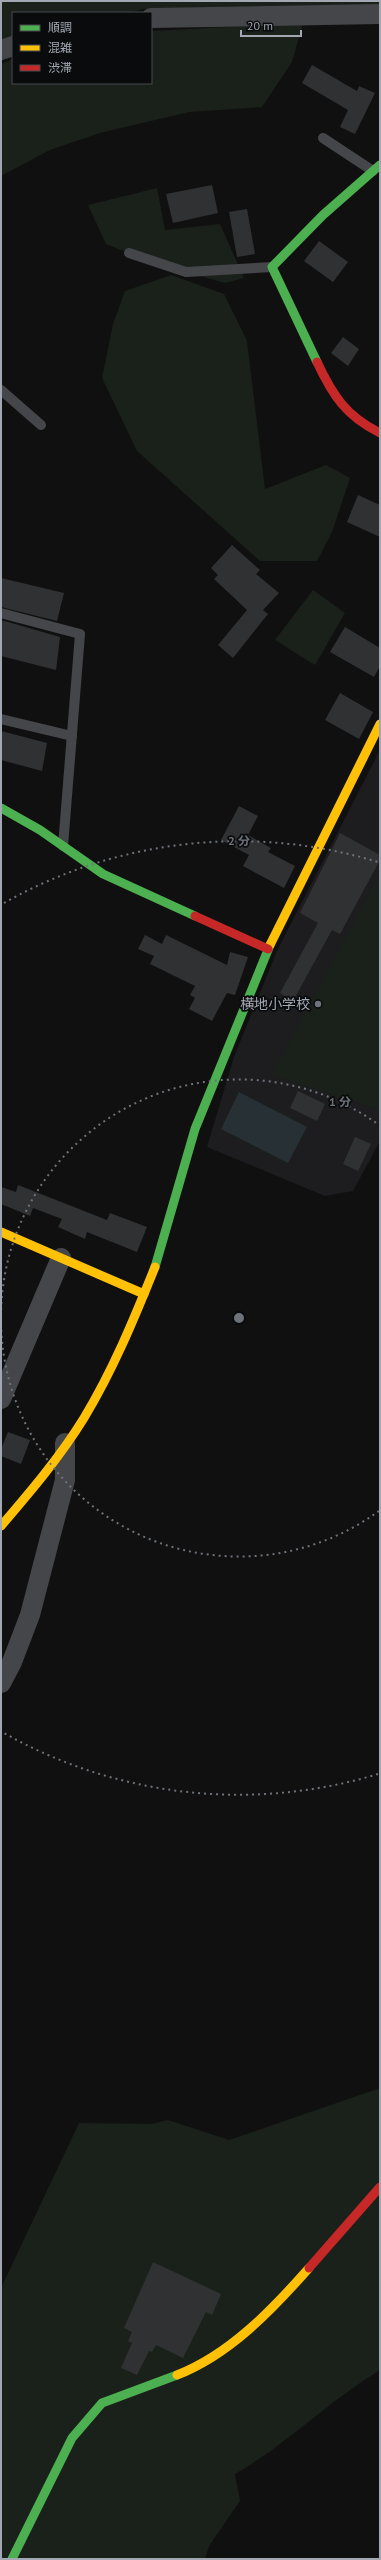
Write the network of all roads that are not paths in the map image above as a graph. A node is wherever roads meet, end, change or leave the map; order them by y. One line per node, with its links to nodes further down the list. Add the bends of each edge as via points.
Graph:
1 (380, 14): 2 (street)
2 (152, 18)
3 (12, 46): 4 (street)
4 (1, 50)
5 (323, 138): 6 (lane)
6 (377, 168): 8 (street, via 323,215)
7 (129, 253): 8 (lane, via 186,272)
8 (272, 267): 11 (street, via 332,393 360,423)
9 (1, 390): 10 (lane)
10 (41, 425)
11 (380, 434)
12 (1, 613): 15 (lane, via 80,634)
13 (1, 719): 15 (lane)
14 (380, 724): 18 (street)
15 (72, 736): 17 (lane)
16 (1, 808): 17 (street)
17 (63, 846): 18 (street, via 103,874)
18 (268, 949): 21 (street, via 195,1129 170,1222)
19 (1, 1232): 20 (street)
20 (61, 1258): 21 (street); 22 (street)
21 (144, 1294): 24 (street, via 125,1342 84,1418)
22 (7, 1367): 23 (street)
23 (1, 1399)
24 (65, 1443): 25 (street, via 47,1472); 26 (street, via 65,1480 30,1615)
25 (1, 1526)
26 (1, 1684)
27 (380, 2187): 28 (street, via 287,2293 238,2339 193,2369 102,2403 72,2438)
28 (12, 2559)

